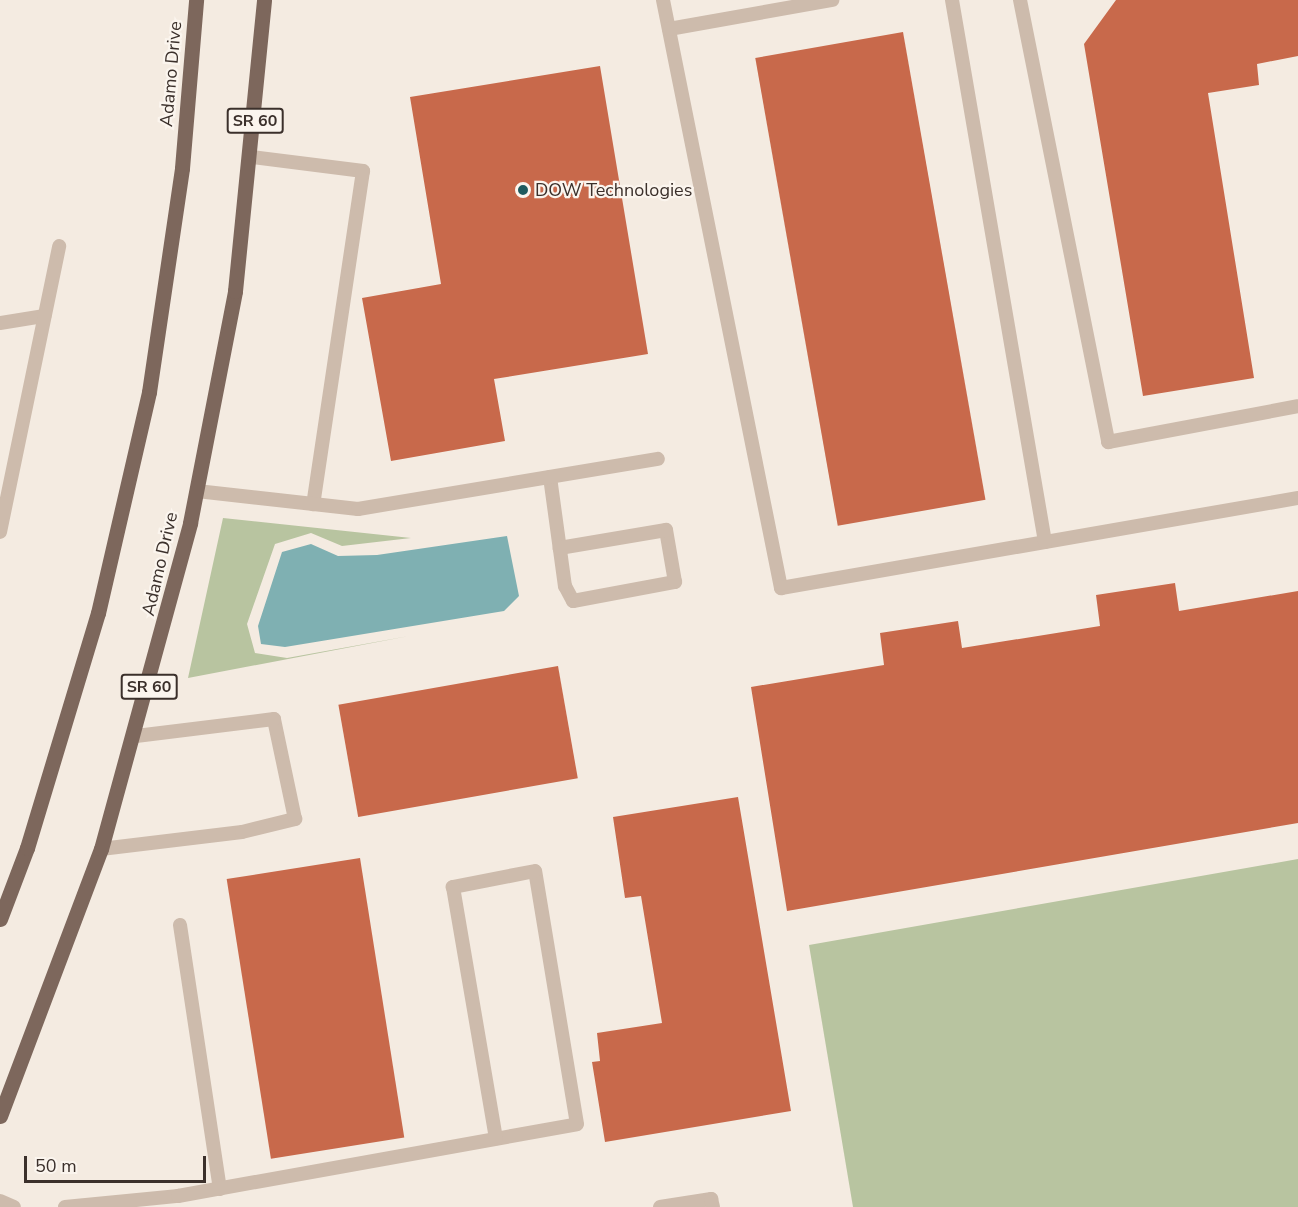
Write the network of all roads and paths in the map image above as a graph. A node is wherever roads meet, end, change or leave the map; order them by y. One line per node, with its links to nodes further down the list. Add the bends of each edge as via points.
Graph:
1 (196, 0): 24 (main road, Adamo Drive, via 182,168 147,404 95,624)
2 (264, 0): 8 (main road, Adamo Drive / SR 60)
3 (663, 0): 7 (lane)
4 (832, 0): 7 (lane)
5 (952, 0): 20 (lane)
6 (1020, 0): 12 (lane, via 1108,442)
7 (669, 29): 20 (lane, via 781,588)
8 (252, 157): 15 (main road, Adamo Drive / SR 60, via 236,291); 18 (lane, via 363,171)
9 (59, 246): 10 (lane)
10 (44, 316): 11 (lane); 17 (lane)
11 (0, 323)
12 (1298, 406)
13 (658, 459): 14 (lane)
14 (550, 477): 18 (lane, via 358,509); 21 (lane)
15 (198, 491): 18 (lane); 22 (main road, Adamo Drive / SR 60)
16 (1298, 498): 20 (lane)
17 (3, 502): 19 (lane)
18 (313, 504)
19 (0, 532)
20 (1045, 542)
21 (560, 548): 21 (lane, via 565,586 573,601 675,582 666,530)
22 (136, 736): 23 (main road, Adamo Drive / SR 60); 23 (lane, via 274,719 295,819 242,832)
23 (101, 849): 26 (main road, Adamo Drive / SR 60)
24 (1, 915)
25 (180, 925): 28 (lane)
26 (0, 1116)
27 (496, 1137): 27 (lane, via 576,1124 535,872 453,887); 28 (lane)
28 (220, 1189): 31 (lane)
29 (0, 1201): 30 (lane)
30 (14, 1207)
31 (65, 1207)
32 (660, 1207): 33 (lane, via 711,1199)
33 (713, 1207)

